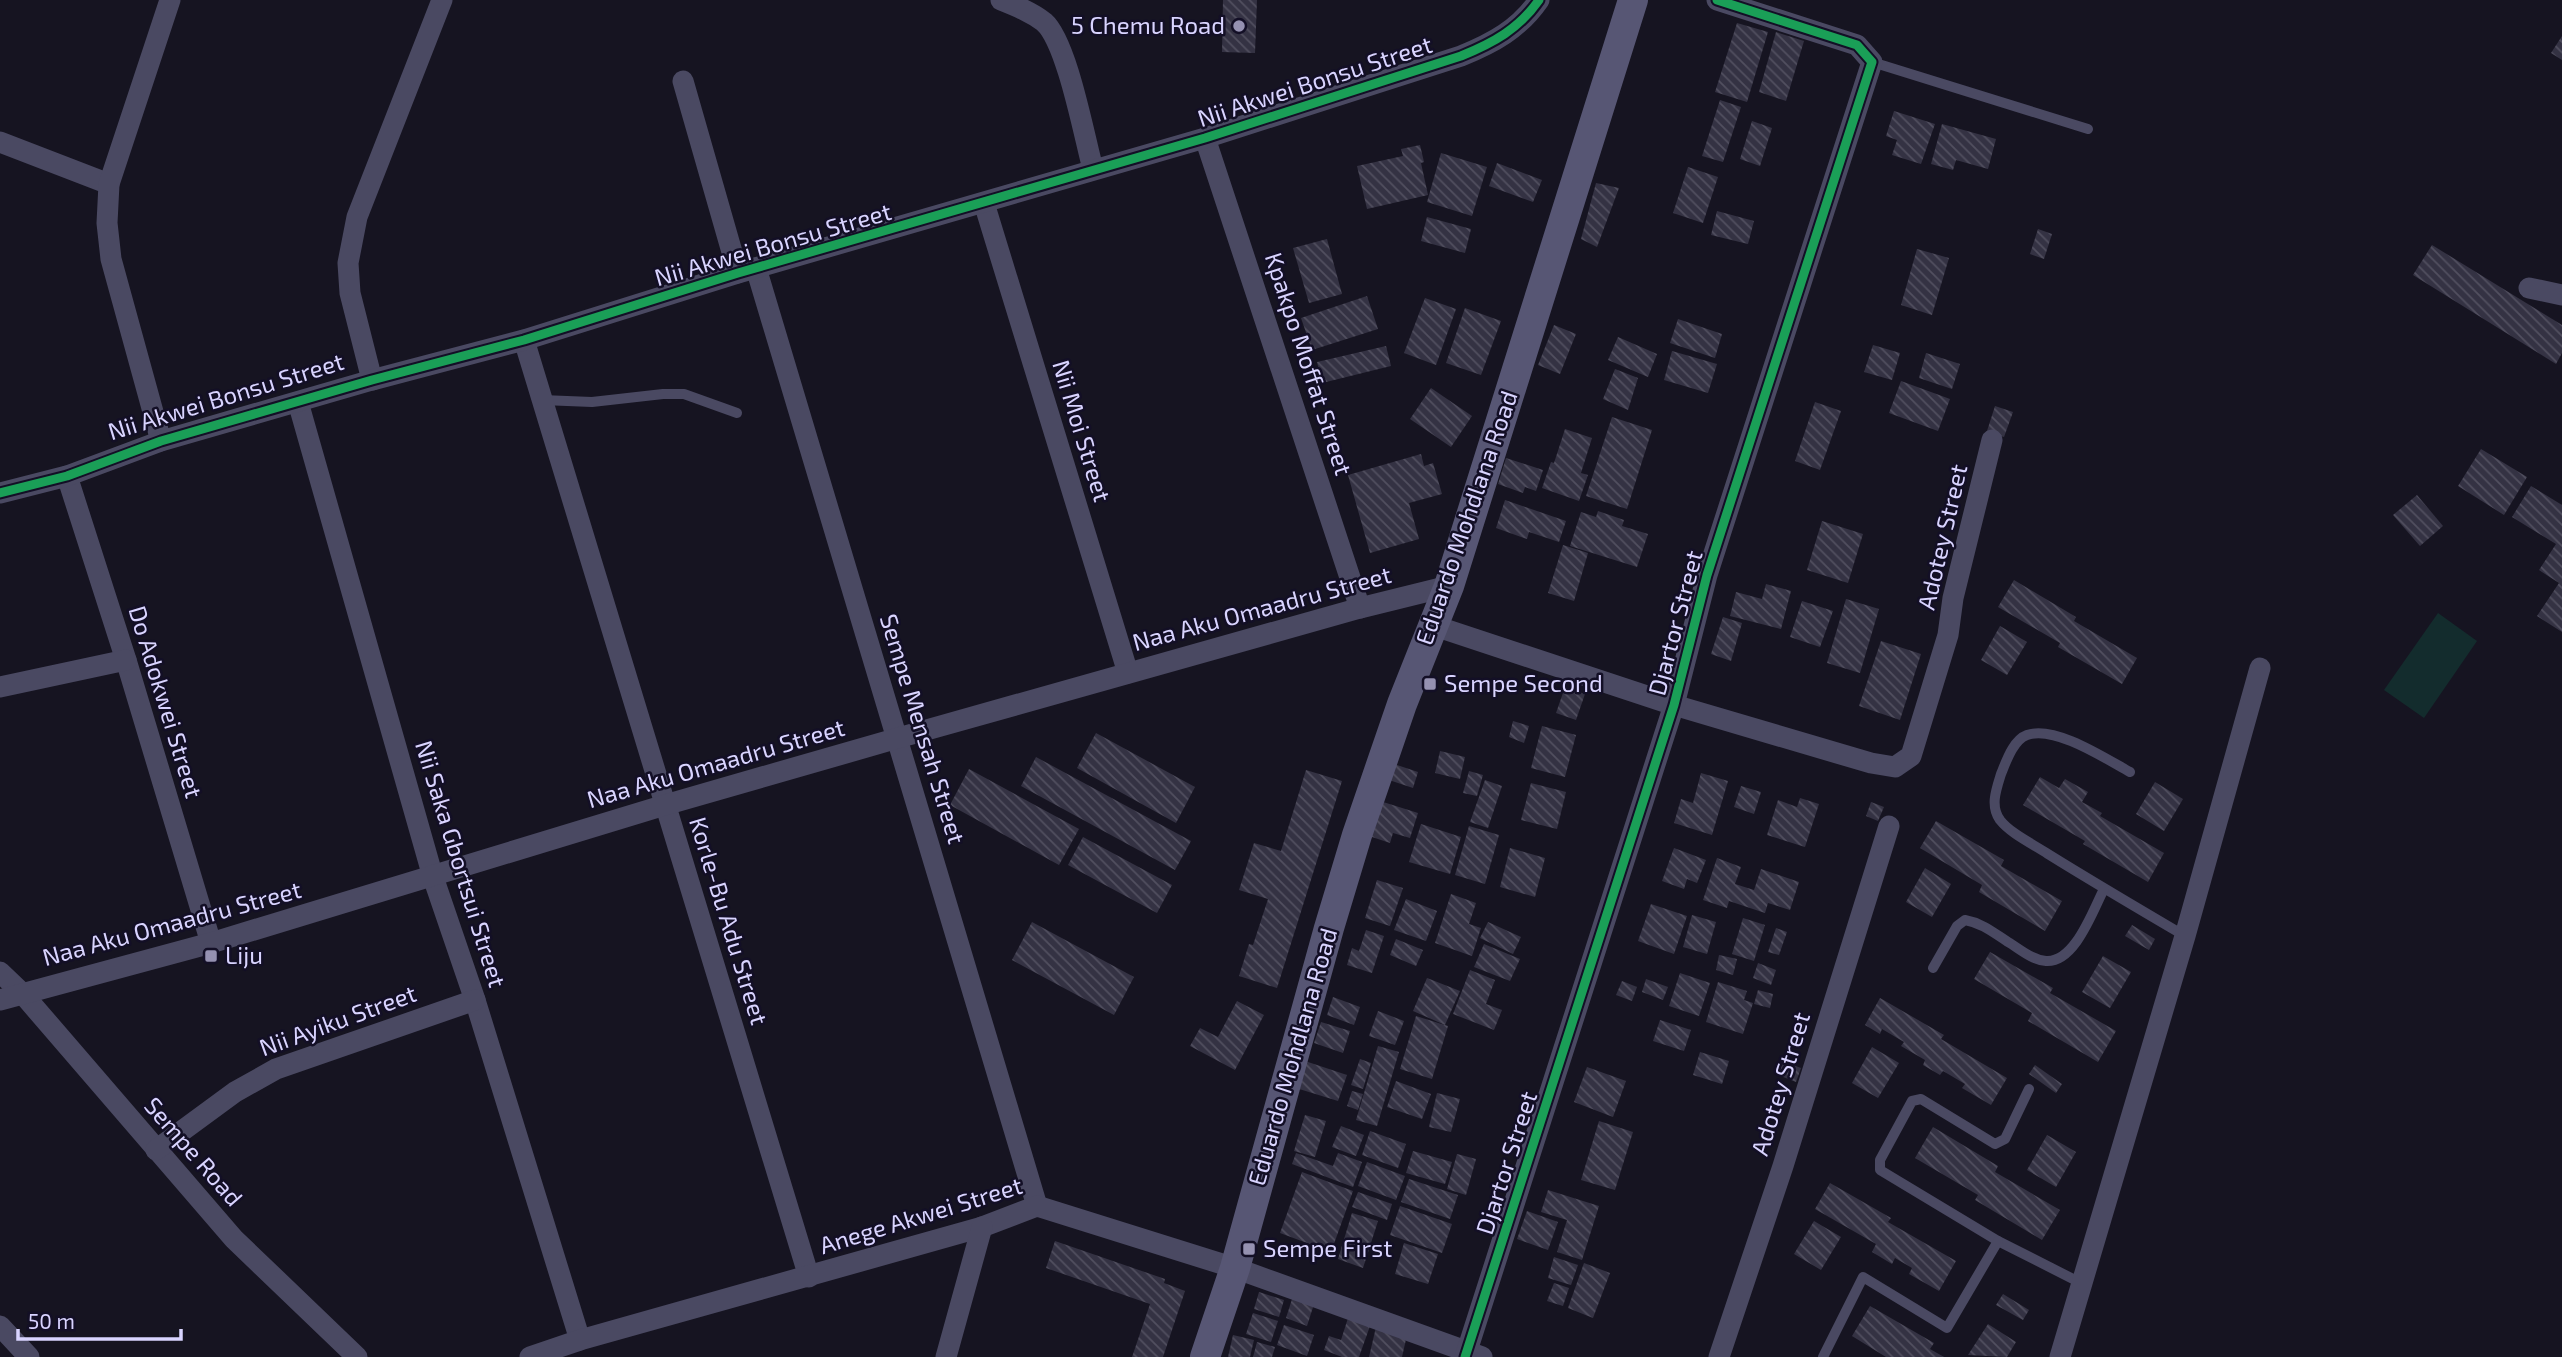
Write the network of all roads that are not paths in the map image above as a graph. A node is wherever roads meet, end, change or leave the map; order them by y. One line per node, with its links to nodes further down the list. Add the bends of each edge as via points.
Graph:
1 (170, 0): 13 (street)
2 (442, 0): 19 (street, via 357,217 348,263 350,293)
3 (1001, 0): 12 (street, via 1045,23 1060,46)
4 (1539, 0): 10 (street, Nii Akwei Bonsu Street, via 1526,18 1483,47)
5 (1633, 0): 27 (main road, Eduardo Mohdlana Road)
6 (1717, 0): 7 (street, via 1857,45)
7 (1872, 62): 9 (lane); 34 (street, Djartor Street, via 1707,575)
8 (683, 81): 15 (street, Sempe Mensah Street)
9 (2088, 129)
10 (1205, 138): 12 (street, Nii Akwei Bonsu Street); 28 (street, Kpakpo Moffat Street)
11 (0, 142): 13 (street)
12 (1093, 169): 14 (street, Nii Akwei Bonsu Street)
13 (109, 184): 24 (street, via 111,259)
14 (984, 203): 15 (street, Nii Akwei Bonsu Street); 32 (street, Nii Moi Street)
15 (747, 271): 18 (street, Nii Akwei Bonsu Street); 35 (street, Sempe Mensah Street)
16 (2529, 288): 17 (street)
17 (2562, 295)
18 (524, 340): 19 (street, Nii Akwei Bonsu Street); 20 (street, Korle-Bu Adu Street)
19 (372, 380): 21 (street, Nii Akwei Bonsu Street)
20 (542, 400): 22 (lane, via 592,402 684,394); 37 (street, Korle-Bu Adu Street)
21 (298, 402): 24 (street, Nii Akwei Bonsu Street); 39 (street, Nii Saka Gbortsui Street)
22 (737, 413)
23 (1992, 440): 34 (street, Adotey Street, via 1955,586 1948,635 1911,756 1904,762 1895,767 1871,763)
24 (161, 441): 25 (street, Nii Akwei Bonsu Street)
25 (67, 476): 26 (street, Nii Akwei Bonsu Street); 30 (street, Do Adokwei Street)
26 (0, 493)
27 (1449, 586): 28 (street, Naa Aku Omaadru Street); 29 (main road, Eduardo Mohdlana Road)
28 (1360, 608): 32 (street, Naa Aku Omaadru Street)
29 (1432, 625): 34 (street); 53 (main road, Eduardo Mohdlana Road, via 1357,835)
30 (126, 660): 33 (street); 42 (street, Do Adokwei Street)
31 (2260, 668): 41 (street)
32 (1128, 673): 35 (street, Naa Aku Omaadru Street)
33 (0, 687)
34 (1674, 705): 58 (street, Djartor Street)
35 (898, 738): 37 (street, Naa Aku Omaadru Street); 50 (street, Sempe Mensah Street)
36 (2130, 772): 40 (lane, via 2077,743 2047,734 2027,735 2016,744 1996,790 1994,805 2000,820)
37 (664, 805): 39 (street, Naa Aku Omaadru Street); 54 (street, Korle-Bu Adu Street)
38 (1889, 826): 64 (street, Adotey Street, via 1788,1153)
39 (432, 877): 42 (street, Naa Aku Omaadru Street); 47 (street, Nii Saka Gbortsui Street)
40 (2104, 889): 41 (lane); 43 (lane, via 2077,942 2062,957 2048,961 2032,957 1978,922 1965,920)
41 (2185, 936): 55 (street)
42 (211, 943): 45 (street, Naa Aku Omaadru Street)
43 (1933, 968)
44 (0, 972): 45 (street, Sempe Road)
45 (22, 993): 46 (street, Naa Aku Omaadru Street); 49 (street, Sempe Road)
46 (0, 1000)
47 (475, 1000): 49 (street, Nii Ayiku Street, via 276,1069 235,1092); 57 (street, Nii Saka Gbortsui Street)
48 (2029, 1088): 52 (lane, via 2005,1139 1995,1144 1921,1099 1912,1101 1879,1165 1880,1170)
49 (156, 1150): 60 (street, Sempe Road, via 234,1239)
50 (1037, 1206): 51 (street, Anege Akwei Street); 53 (street, Anege Akwei Street)
51 (982, 1227): 54 (street, Anege Akwei Street); 62 (street)
52 (1998, 1241): 55 (lane); 65 (lane, via 1947,1328 1863,1277)
53 (1235, 1268): 58 (street, Anege Akwei Street); 63 (main road, Eduardo Mohdlana Road)
54 (809, 1277): 57 (street, Anege Akwei Street)
55 (2081, 1283): 66 (street)
56 (0, 1326): 59 (street)
57 (573, 1347): 61 (street, Anege Akwei Street)
58 (1472, 1355)
59 (29, 1357)
60 (357, 1357)
61 (530, 1357)
62 (946, 1357)
63 (1205, 1357)
64 (1719, 1357)
65 (1823, 1357)
66 (2060, 1357)

